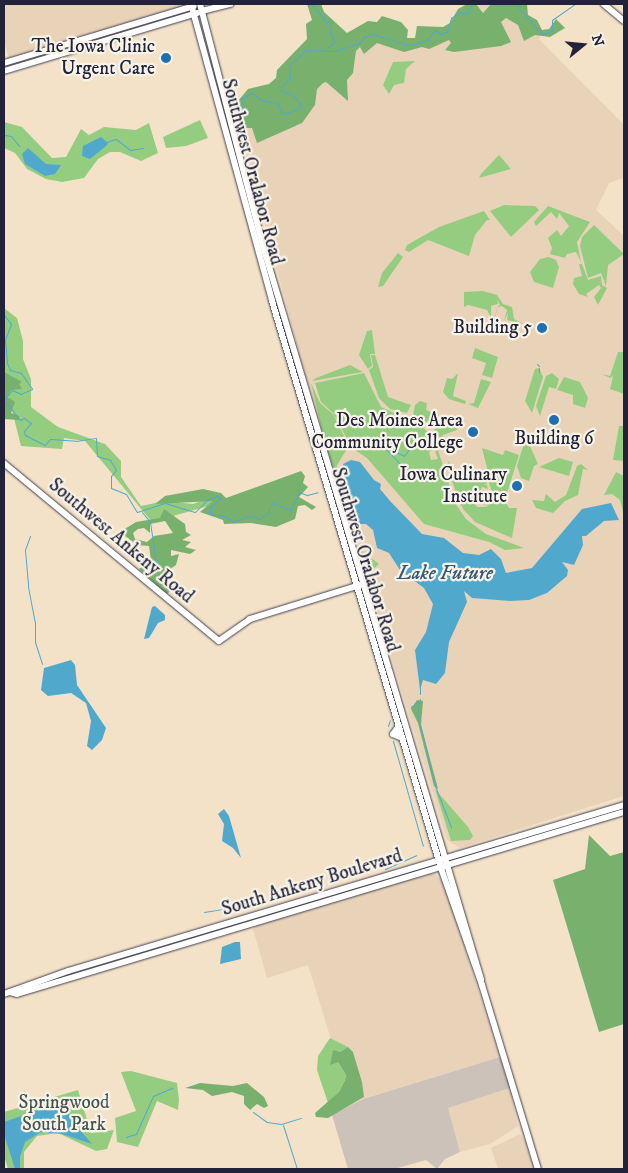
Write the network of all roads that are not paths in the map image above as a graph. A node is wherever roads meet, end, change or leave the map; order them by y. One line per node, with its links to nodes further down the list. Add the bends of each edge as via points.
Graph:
1 (230, 4): 3 (street)
2 (604, 4): 5 (street)
3 (201, 6): 4 (main road); 9 (main road, Southwest Oralabor Road, via 263,246)
4 (192, 8): 6 (main road); 7 (main road); 9 (main road, Southwest Oralabor Road, via 244,204)
5 (624, 21)
6 (4, 63)
7 (4, 71)
8 (4, 463): 9 (street, Southwest Ankeny Road, via 219,641 250,619)
9 (359, 584): 12 (main road, Southwest Oralabor Road); 15 (main road, Southwest Oralabor Road, via 402,738)
10 (624, 805): 13 (main road, South Ankeny Boulevard)
11 (624, 812): 14 (main road, South Ankeny Boulevard)
12 (442, 844): 13 (main road); 15 (main road, Southwest Oralabor Road)
13 (458, 855): 15 (main road, South Ankeny Boulevard)
14 (461, 862): 15 (main road, South Ankeny Boulevard); 16 (main road, via 455,868)
15 (443, 864): 16 (main road); 17 (main road); 18 (main road, South Ankeny Boulevard, via 68,971)
16 (453, 883): 17 (main road)
17 (482, 985): 19 (main road)
18 (7, 993)
19 (538, 1169)

